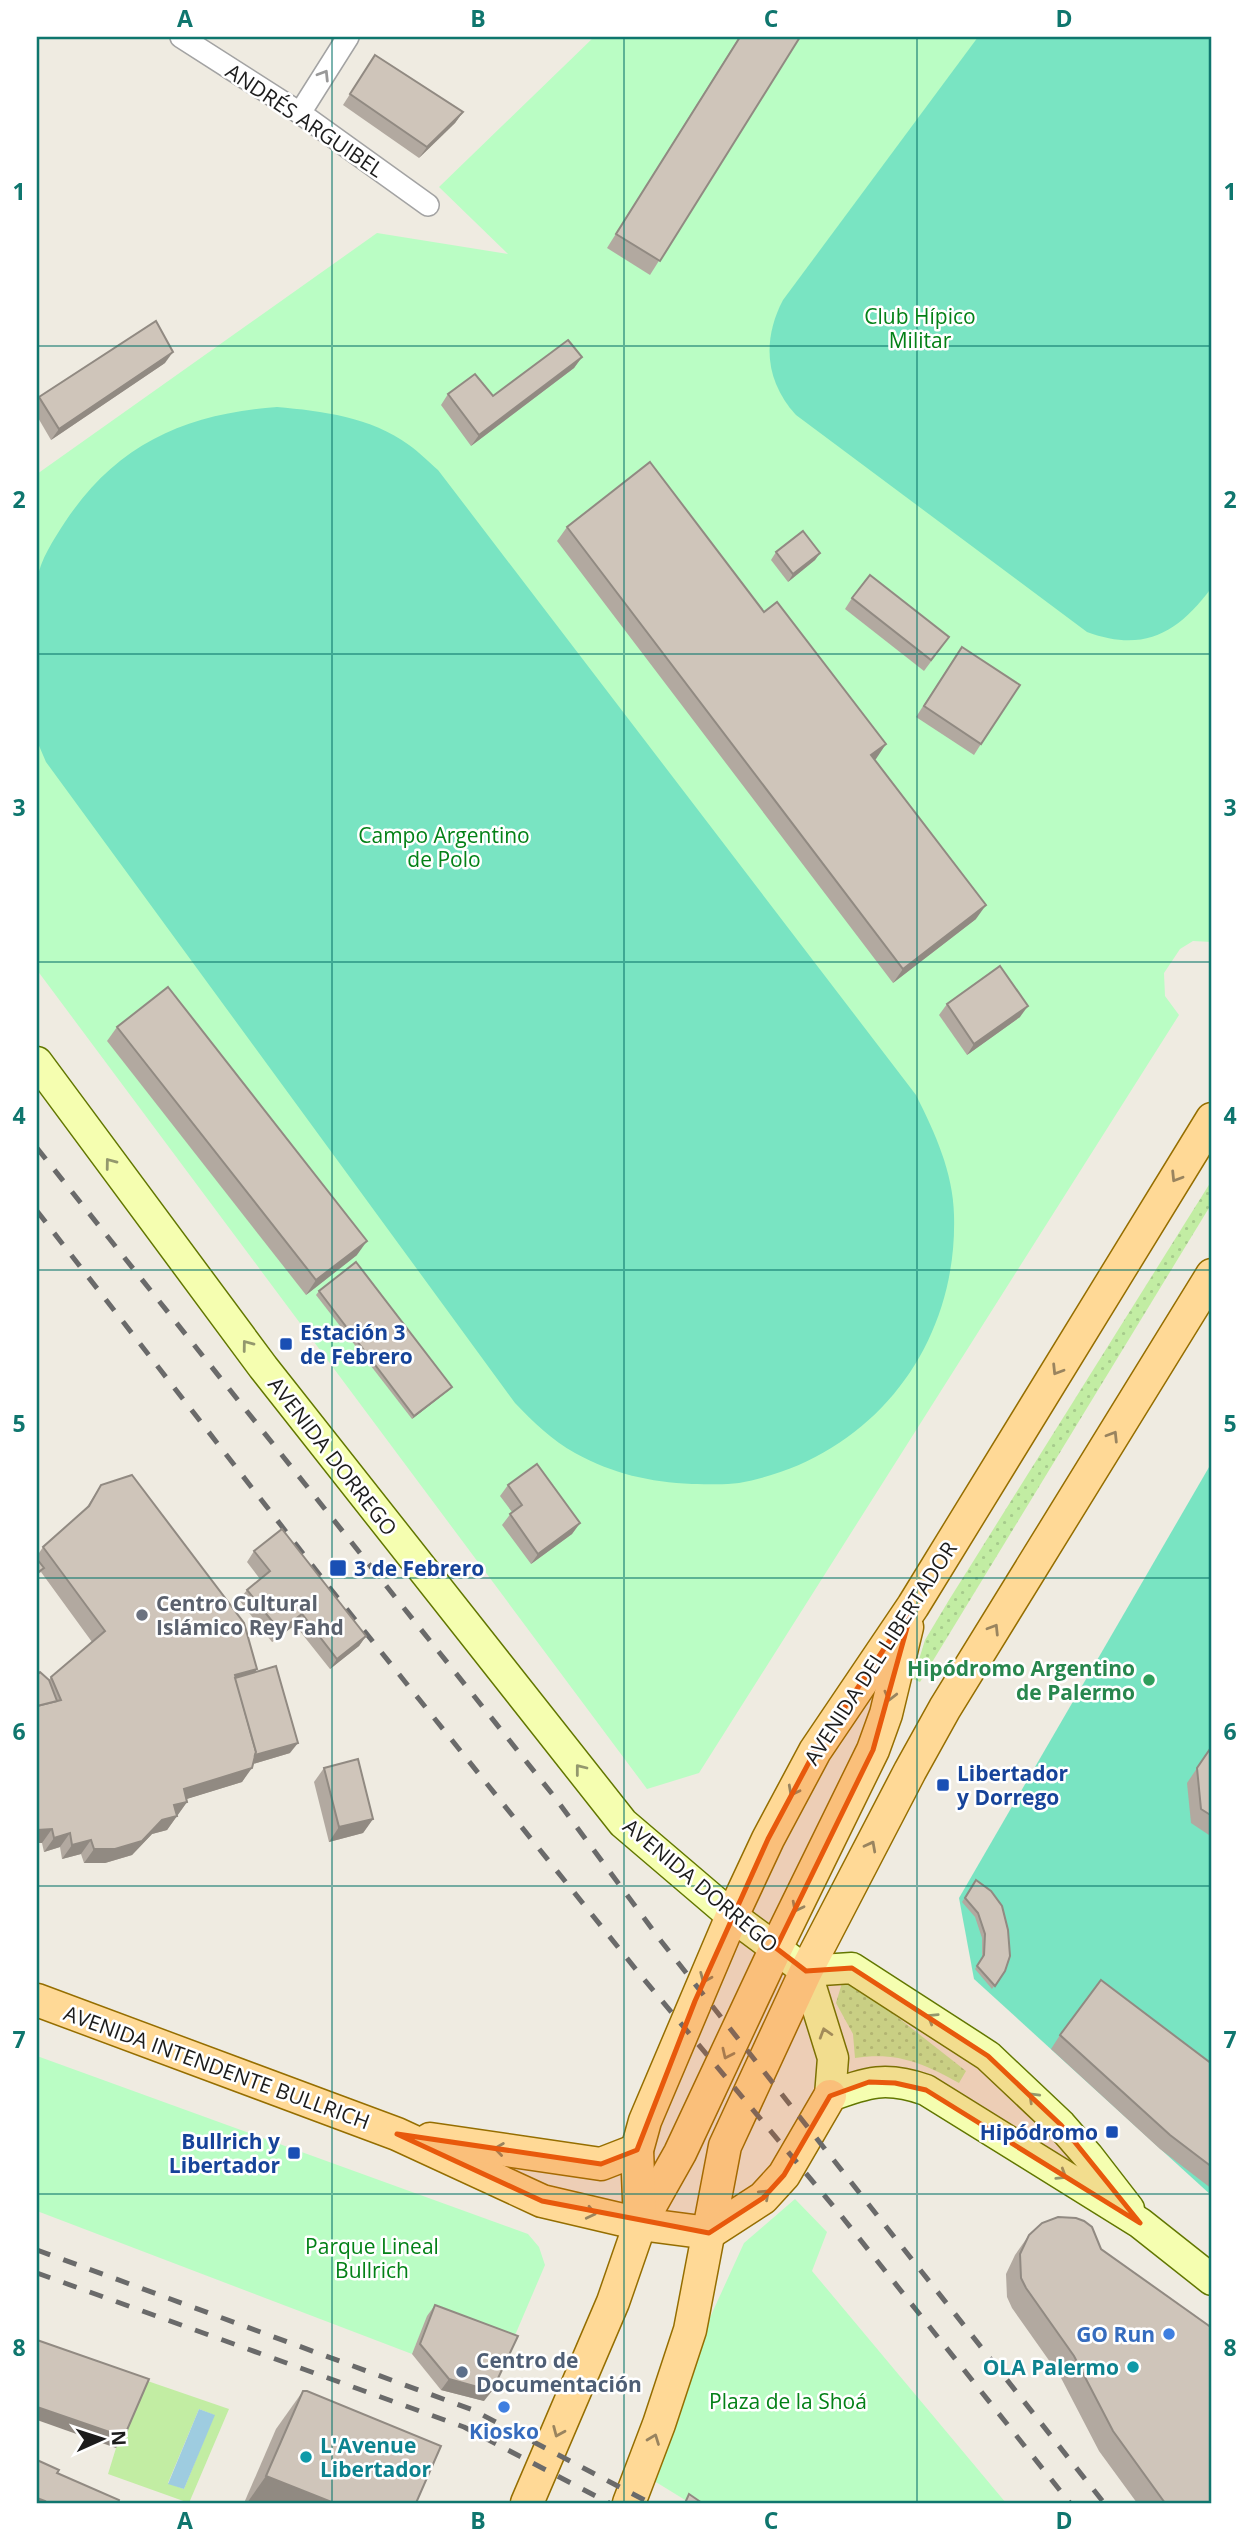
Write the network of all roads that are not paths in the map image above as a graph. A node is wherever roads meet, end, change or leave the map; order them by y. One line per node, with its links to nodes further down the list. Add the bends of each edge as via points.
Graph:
1 (181, 37): 3 (street, ANDRÉS ARGUIBEL)
2 (348, 37): 3 (street, one-way to 2)
3 (300, 113): 4 (street, ANDRÉS ARGUIBEL)
4 (428, 205)
5 (37, 1062): 9 (main road, AVENIDA DORREGO, one-way to 5, via 623,1823 263,1367)
6 (1212, 1119): 8 (main road, AVENIDA DEL LIBERTADOR, one-way to 8)
7 (1212, 1275): 11 (main road, AVENIDA DEL LIBERTADOR, one-way to 7, via 945,1708)
8 (913, 1606): 9 (main road, AVENIDA DEL LIBERTADOR, one-way to 9, via 815,1751); 10 (main road, one-way to 10, via 873,1750)
9 (732, 1916): 10 (main road, AVENIDA DORREGO); 16 (main road, AVENIDA DEL LIBERTADOR, one-way to 16)
10 (776, 1948): 11 (main road, AVENIDA DORREGO); 18 (main road, one-way to 18, via 680,2153)
11 (807, 1971): 13 (main road, one-way to 11, via 833,2058); 15 (main road, AVENIDA DEL LIBERTADOR); 17 (main road, one-way to 11, via 1061,2125 988,2056 852,1968)
12 (37, 2000): 14 (main road, AVENIDA INTENDENTE BULLRICH)
13 (830, 2096): 17 (main road, one-way to 17, via 869,2082 926,2090); 19 (main road, one-way to 13, via 763,2198 784,2175)
14 (397, 2134): 16 (main road, AVENIDA INTENDENTE BULLRICH, one-way to 14, via 601,2164); 18 (main road, AVENIDA INTENDENTE BULLRICH, one-way to 18, via 542,2201)
15 (725, 2146): 18 (main road, AVENIDA DEL LIBERTADOR); 19 (main road, AVENIDA DEL LIBERTADOR)
16 (637, 2150): 18 (main road, AVENIDA DEL LIBERTADOR)
17 (1140, 2223): 20 (main road)
18 (640, 2224): 19 (main road, AVENIDA INTENDENTE BULLRICH); 21 (main road, AVENIDA DEL LIBERTADOR, one-way to 21, via 613,2302)
19 (709, 2233): 22 (main road, AVENIDA DEL LIBERTADOR, one-way to 19, via 690,2330)
20 (1212, 2280)
21 (527, 2503)
22 (629, 2503)

